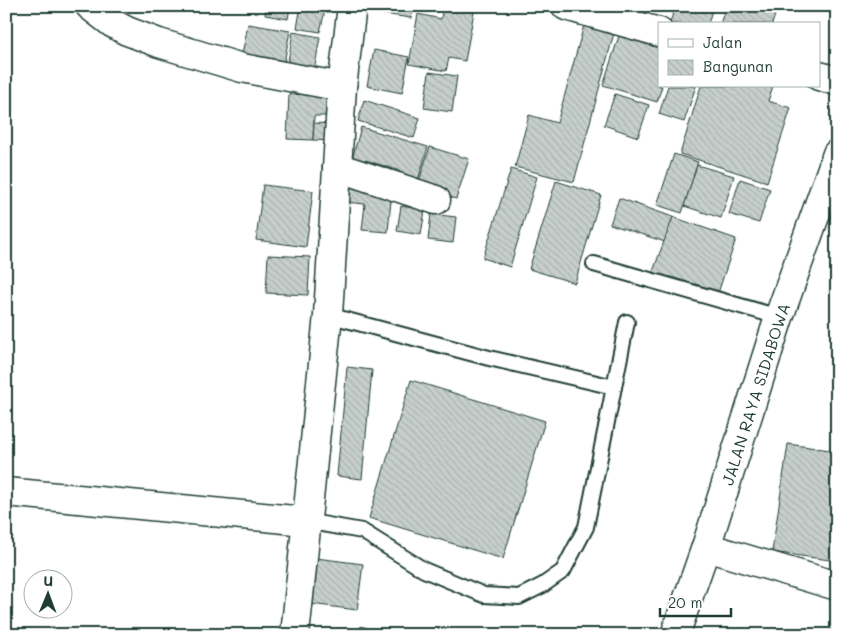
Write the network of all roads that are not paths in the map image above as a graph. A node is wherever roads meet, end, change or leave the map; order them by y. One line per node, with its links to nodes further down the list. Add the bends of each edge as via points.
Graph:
1 (90, 6): 7 (main road, via 112,23 159,43 242,68)
2 (352, 6): 7 (main road)
3 (566, 6): 4 (main road)
4 (658, 32)
5 (820, 76): 6 (main road)
6 (837, 81)
7 (342, 87): 9 (main road)
8 (837, 154): 10 (main road, JALAN RAYA SIDABOWA)
9 (337, 167): 11 (main road); 13 (main road)
10 (829, 199): 14 (main road, JALAN RAYA SIDABOWA)
11 (436, 200)
12 (594, 264): 14 (lane)
13 (328, 315): 16 (lane, via 489,358); 18 (main road)
14 (779, 317): 19 (main road, JALAN RAYA SIDABOWA)
15 (627, 322): 16 (lane)
16 (614, 386): 18 (lane, via 586,527 563,571 519,597 484,595 424,570 362,531)
17 (6, 492): 18 (main road)
18 (306, 521): 21 (main road)
19 (706, 547): 20 (main road); 22 (main road, JALAN RAYA SIDABOWA)
20 (837, 586)
21 (295, 635)
22 (675, 635)

